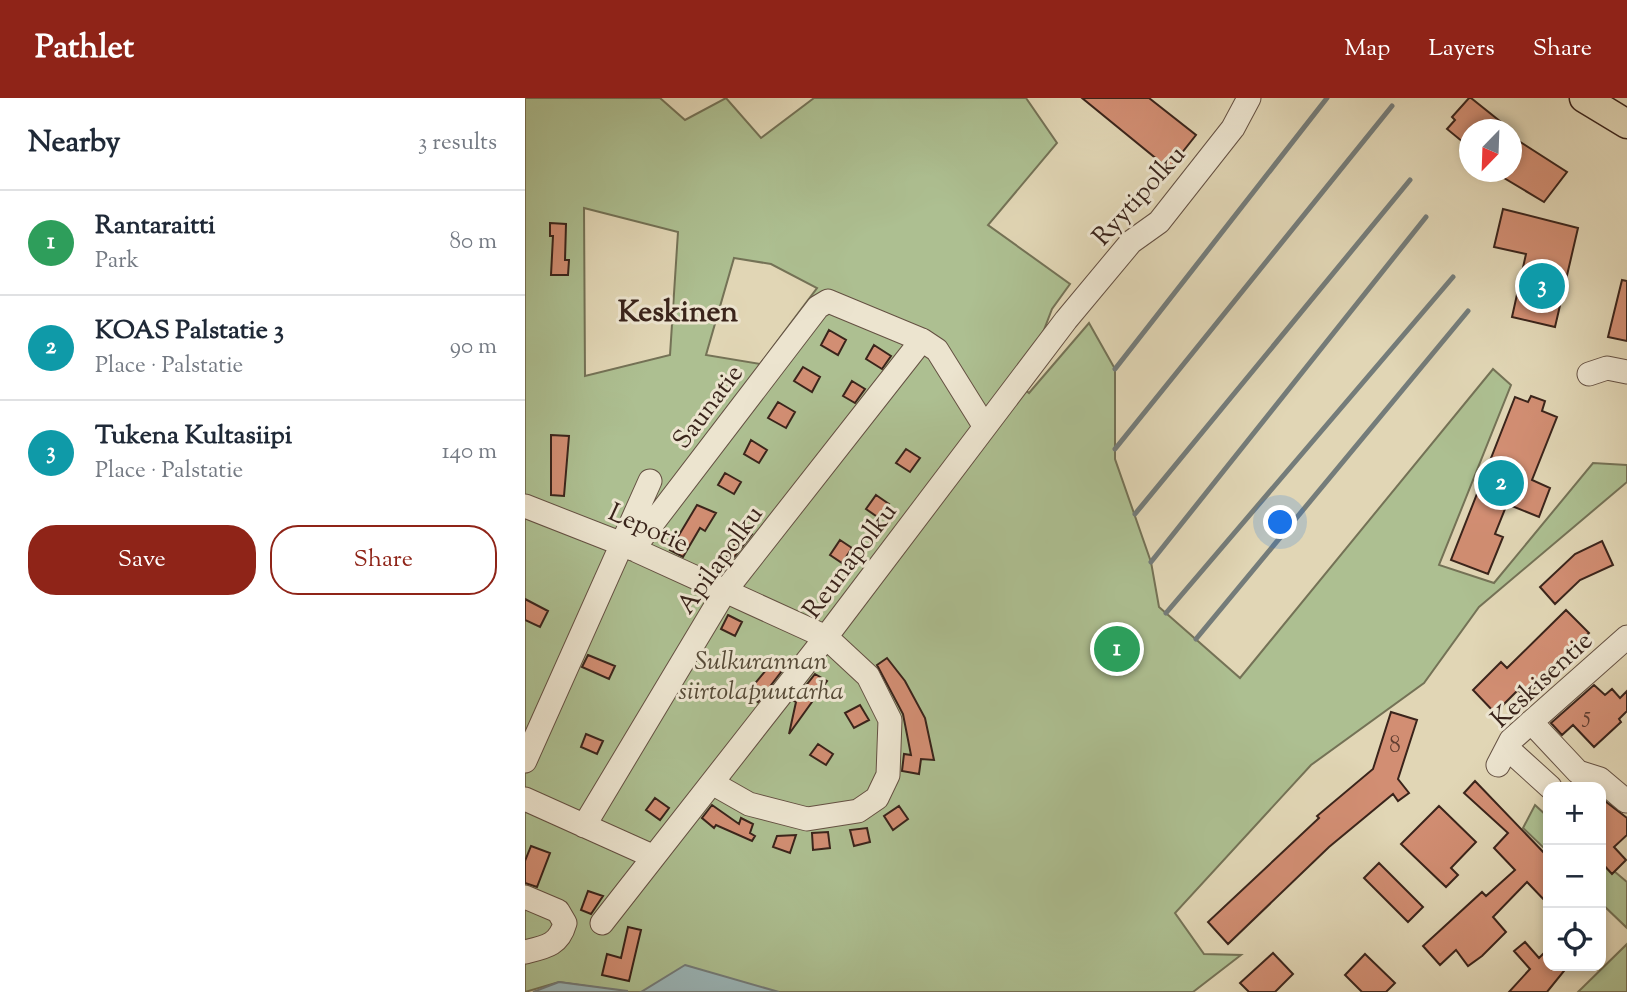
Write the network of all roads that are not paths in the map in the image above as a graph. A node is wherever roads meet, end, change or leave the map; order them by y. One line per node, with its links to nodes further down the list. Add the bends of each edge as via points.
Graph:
1 (1249, 98): 4 (street, Ryytipolku, via 1233,128 1159,222 1131,243)
2 (1584, 98): 3 (main road)
3 (1627, 124)
4 (1062, 326): 8 (street, Reunapolku)
5 (922, 340): 8 (street, via 937,350); 11 (street, Saunatie, via 828,301 818,307); 12 (street, Apilapolku)
6 (1627, 372): 7 (street, via 1607,368)
7 (1590, 374)
8 (985, 427): 13 (street, Reunapolku)
9 (650, 481): 11 (street)
10 (525, 506): 11 (street, Lepotie)
11 (628, 547): 12 (street, Lepotie); 16 (street, Saunatie)
12 (726, 591): 13 (street, Lepotie); 23 (street, Apilapolku)
13 (826, 637): 18 (street, Reunapolku); 18 (street, Lepotie, via 868,676 890,720 888,775 877,798 857,811 807,819 749,804)
14 (1624, 646): 15 (street, Keskisentie)
15 (1531, 722): 17 (street); 19 (street, Keskisentie, via 1511,740 1502,757)
16 (525, 761)
17 (1592, 782)
18 (712, 783): 24 (street, Reunapolku)
19 (1543, 783)
20 (1606, 790): 22 (street)
21 (525, 799): 23 (street)
22 (1627, 801)
23 (585, 826): 24 (street)
24 (652, 856): 26 (street, Reunapolku)
25 (525, 897): 27 (street, via 558,911 565,923 561,937 550,946)
26 (602, 923)
27 (525, 952)

